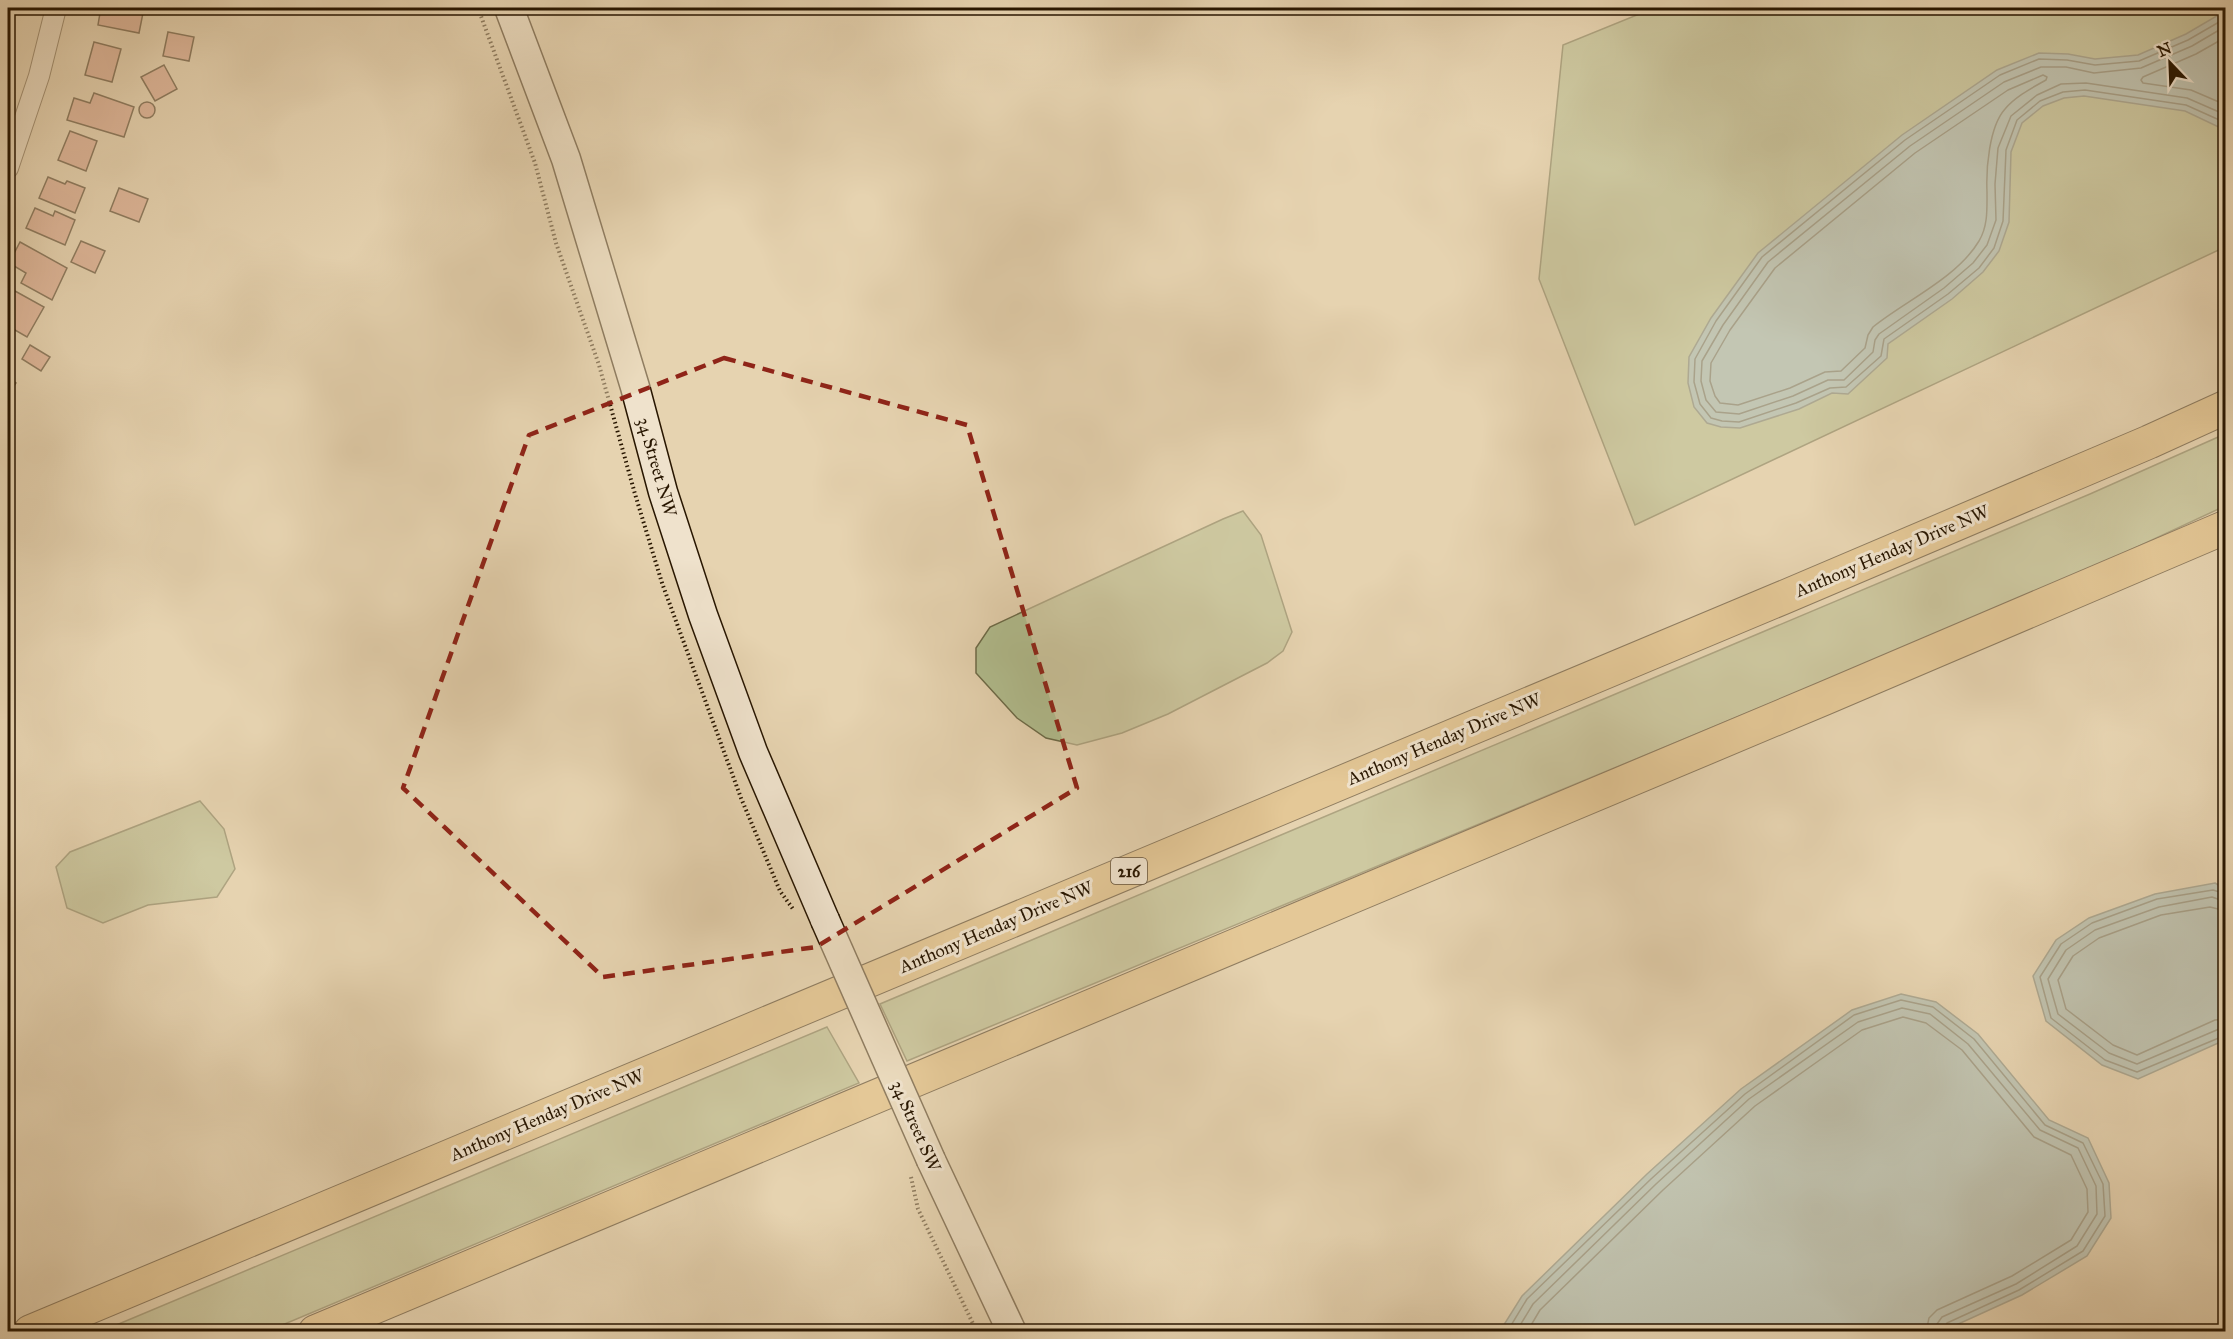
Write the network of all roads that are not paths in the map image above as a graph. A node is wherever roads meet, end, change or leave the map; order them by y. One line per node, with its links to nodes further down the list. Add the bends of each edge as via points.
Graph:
1 (56, 8): 3 (street, via 39,76)
2 (509, 8): 6 (main road, 34 Street NW, via 566,159 703,615 753,752)
3 (8, 168)
4 (2226, 407): 7 (highway, Anthony Henday Drive NW / 216, via 1793,593)
5 (2226, 527): 8 (highway)
6 (825, 920): 9 (main road, 34 Street SW, bridge, via 921,1166)
7 (30, 1332)
8 (315, 1332)
9 (1012, 1332)

